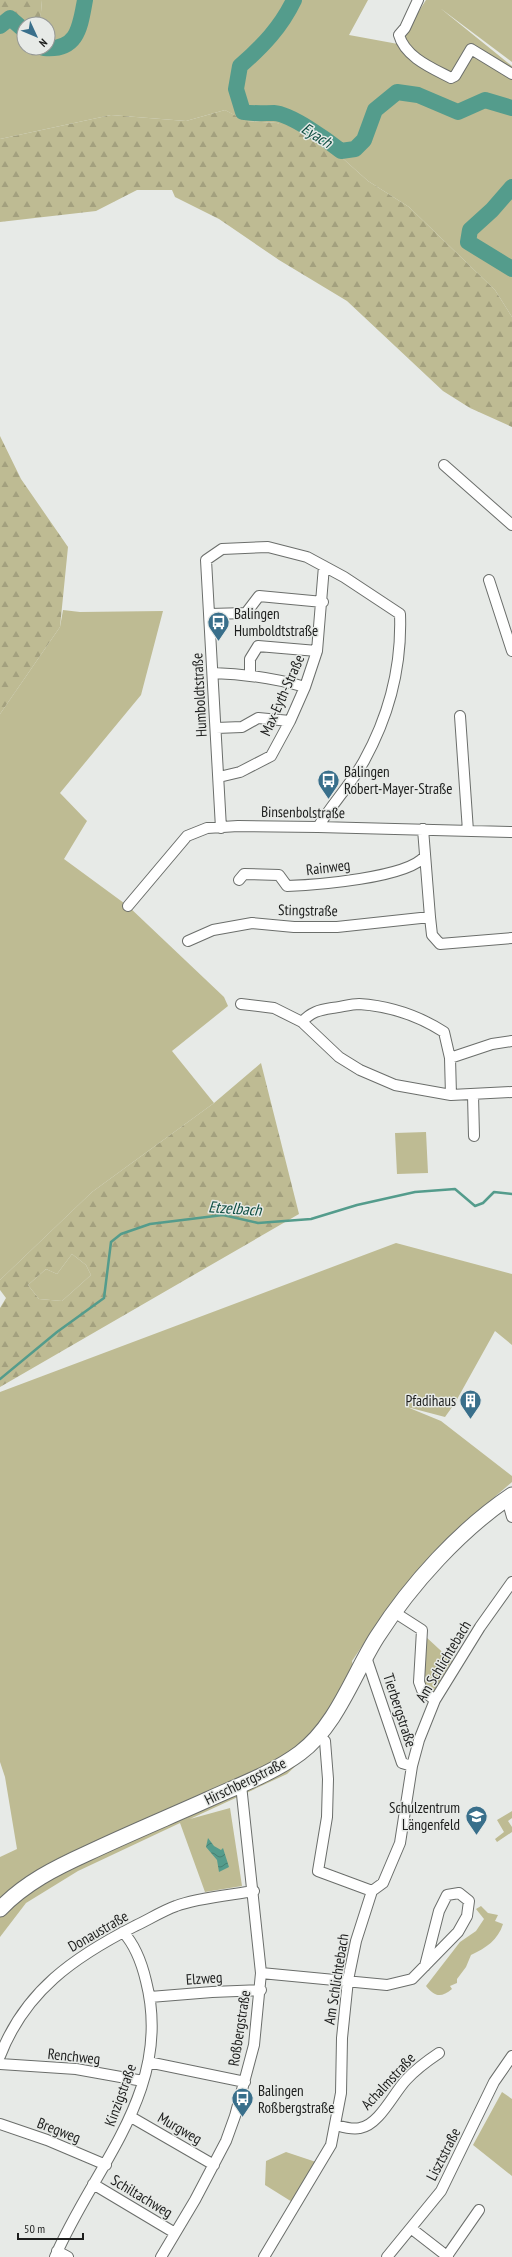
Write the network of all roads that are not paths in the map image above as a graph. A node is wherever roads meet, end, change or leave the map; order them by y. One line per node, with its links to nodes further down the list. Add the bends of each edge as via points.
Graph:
1 (418, 0): 2 (street, via 399,35 402,44 421,62 451,78 455,76 471,49)
2 (512, 74)
3 (444, 465): 4 (street)
4 (512, 525)
5 (324, 566): 7 (street, Max-Eyth-Straße); 8 (street, Humboldtstraße, via 307,557 268,547 222,549 206,560); 18 (street, via 377,597 400,614 401,634 394,690 379,731 363,761)
6 (490, 580): 9 (street)
7 (323, 602): 8 (street, via 259,596 246,613); 10 (street, Max-Eyth-Straße)
8 (210, 614): 11 (street, Humboldtstraße)
9 (512, 651)
10 (317, 652): 12 (street, via 258,646 250,659); 13 (street, Max-Eyth-Straße)
11 (213, 673): 12 (street); 16 (street, Humboldtstraße)
12 (250, 674): 13 (street, via 276,678)
13 (305, 687): 15 (street, Max-Eyth-Straße)
14 (460, 716): 21 (street)
15 (290, 721): 16 (street, via 258,718 242,727); 17 (street, Max-Eyth-Straße, via 270,756 240,772)
16 (216, 728): 17 (street, Humboldtstraße)
17 (218, 778): 19 (street, Humboldtstraße)
18 (318, 826): 19 (street, Binsenbolstraße); 20 (street, Binsenbolstraße)
19 (221, 828): 25 (street, Binsenbolstraße, via 207,828 187,836)
20 (423, 829): 21 (street, Binsenbolstraße); 23 (street)
21 (468, 831): 22 (street, Binsenbolstraße)
22 (512, 832)
23 (425, 856): 24 (street, Rainweg, via 421,861 406,867 321,885 287,886 279,875 244,874); 26 (street)
24 (240, 880)
25 (128, 906)
26 (430, 916): 27 (street, via 432,936 440,944); 28 (street, Stingstraße, via 337,927 294,927 252,923 213,930)
27 (512, 938)
28 (188, 942)
29 (241, 1004): 30 (street, via 274,1008)
30 (302, 1022): 32 (street, via 308,1014 358,1004 386,1008 426,1021 444,1032); 34 (street, via 339,1057 360,1070 395,1085)
31 (512, 1041): 32 (street, via 492,1044)
32 (450, 1058): 34 (street)
33 (512, 1092): 35 (street)
34 (451, 1095): 35 (street)
35 (473, 1095): 36 (street)
36 (474, 1136)
37 (510, 1497): 38 (street); 40 (street, Hirschbergstraße, via 477,1520 446,1549)
38 (512, 1517)
39 (512, 1582): 42 (street, Am Schlichtebach, via 480,1627)
40 (394, 1612): 41 (street, Hirschbergstraße); 42 (street, via 422,1630 420,1682 422,1690)
41 (366, 1657): 43 (street, Hirschbergstraße, via 336,1711); 44 (street, Tierbergstraße, via 402,1763)
42 (435, 1700): 44 (street, Am Schlichtebach)
43 (318, 1735): 45 (street, Hirschbergstraße, via 281,1766); 47 (street, via 325,1741 328,1780 327,1817 318,1871)
44 (412, 1766): 47 (street, Am Schlichtebach, via 400,1843 383,1883)
45 (241, 1785): 46 (street, Roßbergstraße); 48 (street, Hirschbergstraße, via 43,1873)
46 (254, 1891): 49 (street, Donaustraße, via 176,1906); 51 (street, Roßbergstraße)
47 (372, 1891): 52 (street, Am Schlichtebach, via 356,1941)
48 (0, 1909)
49 (124, 1932): 54 (street, Kinzigstraße, via 130,1939 143,1969); 56 (street, Donaustraße, via 86,1953 55,1975 18,2020)
50 (425, 1966): 50 (street, via 458,1932 467,1916 469,1900 459,1893 447,1895 439,1911); 52 (street, via 412,1979 387,1985)
51 (262, 1973): 52 (street); 53 (street, Roßbergstraße)
52 (348, 1980): 64 (street, Am Schlichtebach, via 342,2038 341,2093)
53 (261, 1990): 54 (street, Elzweg); 61 (street, Roßbergstraße, via 254,2045)
54 (150, 1997): 58 (street, Kinzigstraße, via 152,2031)
55 (439, 2053): 64 (street, Achalmstraße, via 405,2081 380,2115 361,2128)
56 (0, 2056)
57 (512, 2056): 69 (street, Lisztstraße, via 494,2082 441,2191)
58 (148, 2062): 60 (street, Kinzigstraße); 61 (street)
59 (0, 2064): 60 (street, Renchweg, via 76,2069)
60 (143, 2081): 62 (street, Kinzigstraße)
61 (245, 2082): 66 (street, Roßbergstraße, via 235,2116)
62 (131, 2117): 65 (street, Kinzigstraße); 66 (street, Murgweg)
63 (0, 2124): 65 (street, Bregweg, via 47,2140)
64 (336, 2125): 74 (street, Am Schlichtebach, via 331,2145)
65 (106, 2165): 67 (street, Kinzigstraße)
66 (214, 2165): 70 (street, Roßbergstraße)
67 (93, 2184): 70 (street, Schiltachweg); 71 (street, Kinzigstraße)
68 (479, 2210): 76 (street)
69 (412, 2229): 75 (street, Lisztstraße); 76 (street)
70 (175, 2233): 73 (street, Roßbergstraße)
71 (56, 2254): 72 (street)
72 (68, 2257)
73 (161, 2257)
74 (264, 2257)
75 (387, 2257)
76 (448, 2257)

